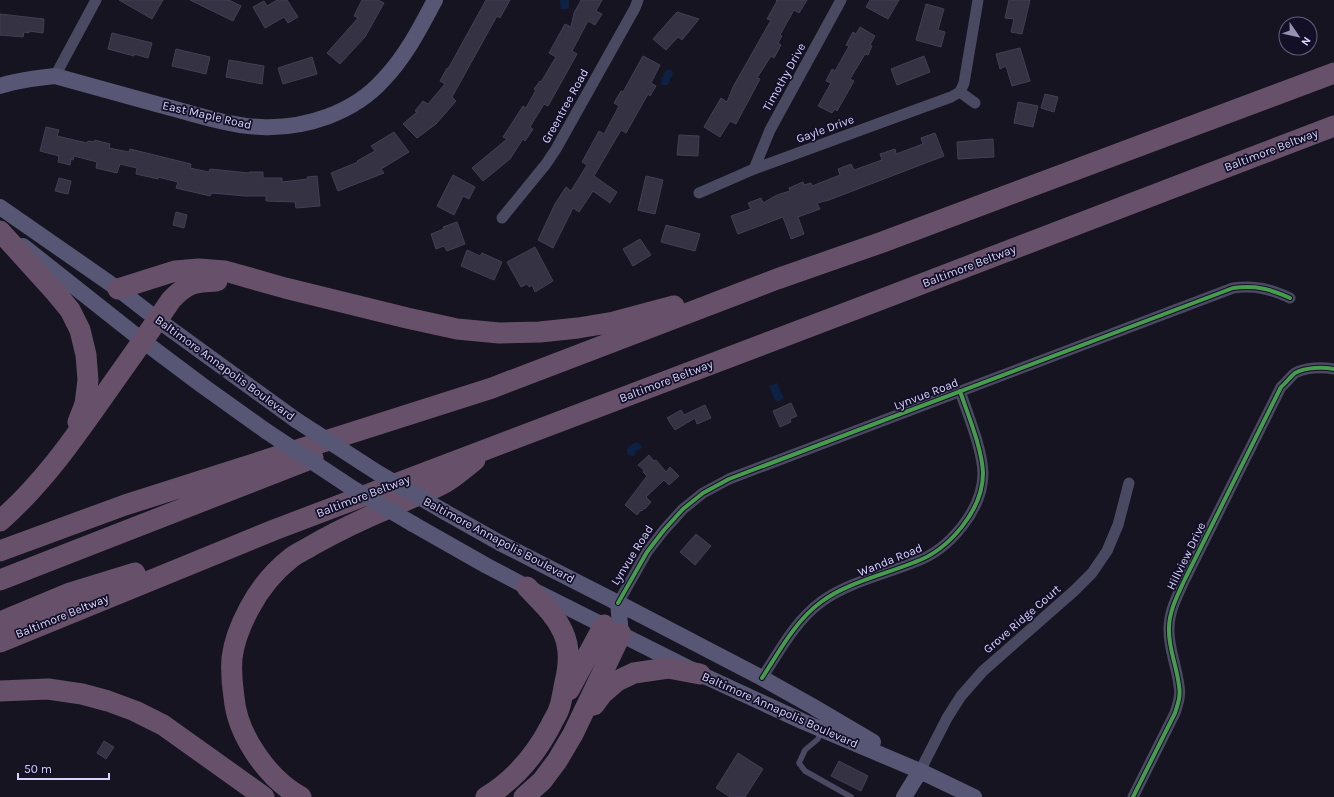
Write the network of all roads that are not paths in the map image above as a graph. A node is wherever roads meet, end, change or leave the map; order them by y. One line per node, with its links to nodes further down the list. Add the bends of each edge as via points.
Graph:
1 (96, 0): 7 (street)
2 (435, 0): 7 (main road, East Maple Road, via 405,53 384,80 361,100 314,122 260,127 227,122)
3 (638, 0): 15 (street, Greentree Road, via 556,149)
4 (841, 0): 12 (street, Timothy Drive, via 770,130)
5 (978, 0): 9 (street, via 964,83)
6 (1334, 73): 18 (highway)
7 (54, 76): 8 (main road, East Maple Road, via 31,78)
8 (0, 86)
9 (960, 92): 10 (street); 12 (street, Gayle Drive)
10 (975, 103)
11 (1334, 126): 28 (highway, Baltimore Beltway)
12 (754, 169): 13 (street, Gayle Drive)
13 (700, 193)
14 (0, 207): 20 (main road, Baltimore Annapolis Boulevard)
15 (502, 218)
16 (0, 228): 23 (main road, Baltimore Annapolis Boulevard)
17 (0, 232): 27 (highway, via 70,310 80,330 88,380 85,404)
18 (778, 279): 19 (highway, via 614,322 540,332 499,333 457,329); 25 (highway)
19 (285, 288): 20 (highway, via 224,271 199,269 175,271); 22 (highway, via 224,281 190,284 171,300)
20 (118, 289): 22 (main road, Baltimore Annapolis Boulevard)
21 (1290, 298): 26 (street, Lynvue Road, via 1262,287 1234,288)
22 (158, 320): 23 (highway); 35 (main road, Baltimore Annapolis Boulevard, bridge, via 296,420 378,473 500,543)
23 (143, 341): 27 (highway); 34 (main road, Baltimore Annapolis Boulevard, bridge, via 266,431 352,488)
24 (1334, 369): 53 (street, Hillview Drive, via 1296,373 1281,387 1185,578 1174,603 1169,627 1170,646 1180,686 1179,699 1175,713)
25 (492, 388): 32 (highway, via 124,505); 33 (highway)
26 (960, 391): 35 (street, Lynvue Road, via 729,478 703,493 683,509 664,530 647,552); 40 (street, Wanda Road, via 980,452 983,473 980,492 960,530 942,548 918,561 845,588 821,602 804,617 790,635)
27 (70, 443): 30 (highway, via 41,481)
28 (494, 446): 31 (highway, Baltimore Beltway); 47 (highway, via 446,482 359,521 292,557 273,574 249,609 237,634 232,657 234,702 240,725 263,765)
29 (1129, 483): 45 (street, Grove Ridge Court, via 1108,551 1092,574 983,671 961,696)
30 (0, 521)
31 (274, 530): 36 (highway, via 70,594); 38 (highway, Baltimore Beltway)
32 (0, 551)
33 (0, 580)
34 (527, 587): 37 (main road, Baltimore Annapolis Boulevard); 42 (highway, via 554,616 564,633 568,671)
35 (618, 602): 37 (main road); 40 (main road, Baltimore Annapolis Boulevard)
36 (0, 622)
37 (613, 629): 39 (main road, Baltimore Annapolis Boulevard); 42 (highway); 44 (highway)
38 (0, 642)
39 (700, 674): 43 (main road, Baltimore Annapolis Boulevard); 44 (highway, via 668,668 634,673 617,681 602,694)
40 (762, 678): 45 (main road, Baltimore Annapolis Boulevard)
41 (0, 691): 46 (highway, via 48,689 82,694 135,711 163,725)
42 (559, 710): 48 (highway, via 531,756 515,775)
43 (821, 730): 45 (main road, Baltimore Annapolis Boulevard); 50 (lane, via 818,739 805,750 799,763 805,771)
44 (573, 734): 49 (highway, via 542,781)
45 (920, 771): 51 (main road); 52 (main road, Baltimore Annapolis Boulevard)
46 (264, 797)
47 (301, 797)
48 (486, 797)
49 (524, 797)
50 (851, 797)
51 (904, 797)
52 (974, 797)
53 (1133, 797)

